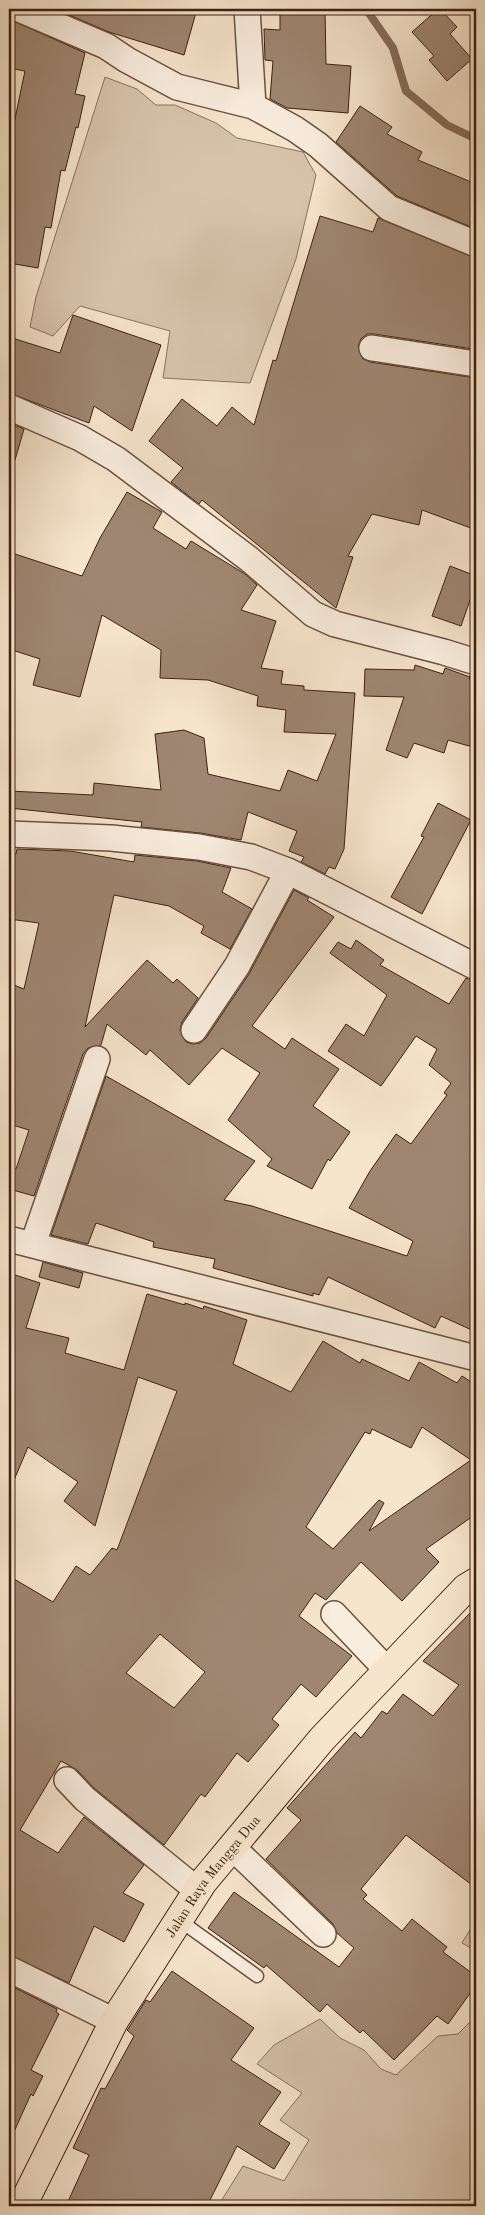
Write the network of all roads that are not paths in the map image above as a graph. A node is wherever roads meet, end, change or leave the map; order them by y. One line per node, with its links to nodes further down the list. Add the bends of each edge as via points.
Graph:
1 (19, 9): 3 (street, via 106,46 177,87)
2 (247, 9): 3 (street)
3 (253, 106): 4 (street, via 318,145 389,208)
4 (476, 244)
5 (372, 348): 6 (street)
6 (476, 364)
7 (9, 407): 8 (street, via 80,438 116,459 249,559 313,614 335,624)
8 (476, 662)
9 (9, 834): 10 (street, via 112,838 199,847 251,857)
10 (288, 871): 11 (street); 12 (street, via 237,966)
11 (476, 967)
12 (194, 1030)
13 (97, 1059): 15 (street)
14 (9, 1239): 15 (street)
15 (33, 1244): 16 (street)
16 (476, 1358)
17 (471, 1585): 19 (highway, Jalan Raya Mangga Dua)
18 (334, 1614): 19 (street)
19 (387, 1670): 21 (highway, Jalan Raya Mangga Dua, via 322,1738)
20 (67, 1780): 22 (street)
21 (232, 1847): 22 (highway, Jalan Raya Mangga Dua); 24 (street)
22 (197, 1890): 23 (highway, Jalan Raya Mangga Dua)
23 (178, 1920): 26 (lane); 27 (highway, Jalan Raya Mangga Dua)
24 (323, 1934)
25 (9, 1969): 27 (street)
26 (257, 1976)
27 (114, 2021): 28 (highway, Jalan Raya Mangga Dua)
28 (18, 2202)

